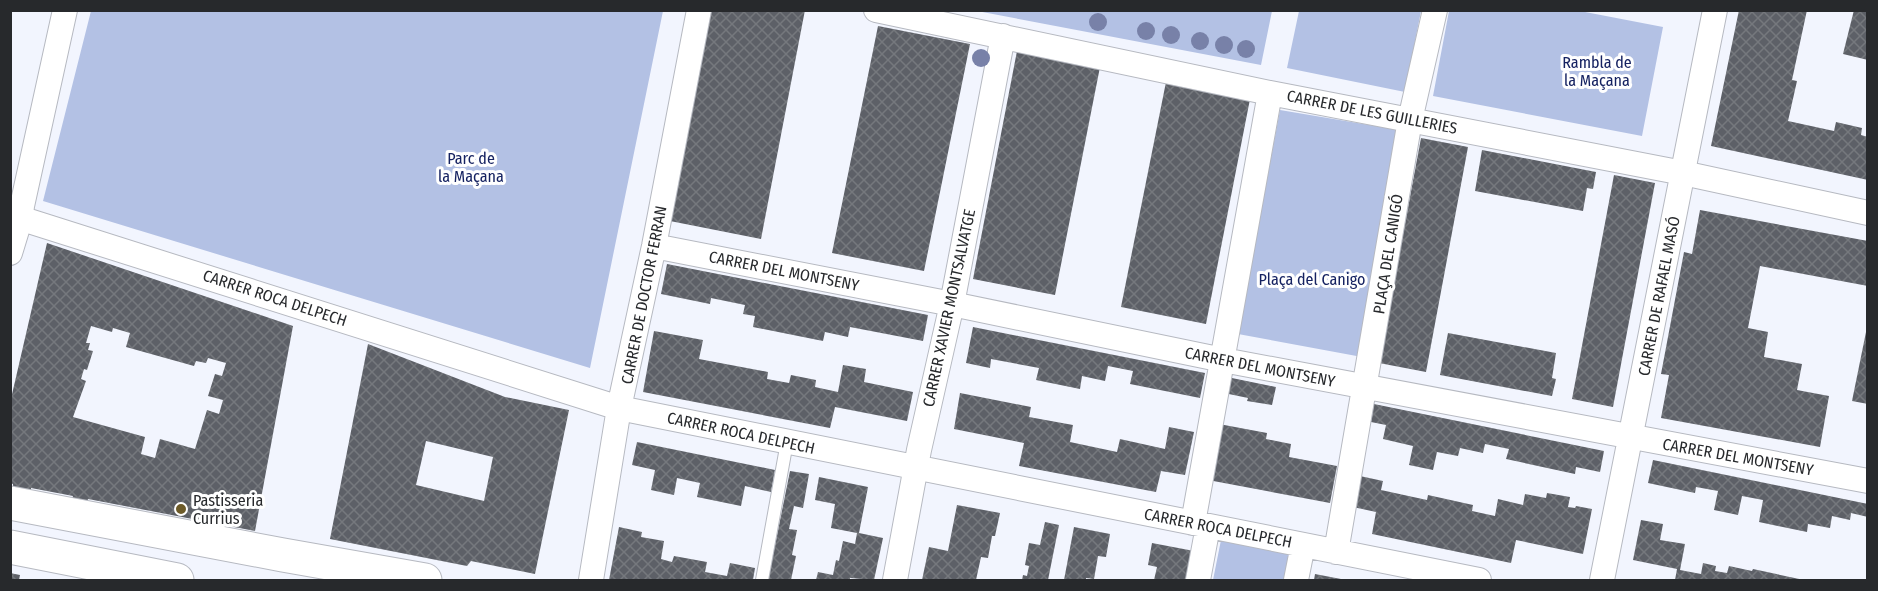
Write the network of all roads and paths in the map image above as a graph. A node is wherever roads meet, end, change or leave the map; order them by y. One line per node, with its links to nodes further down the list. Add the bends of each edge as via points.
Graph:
1 (65, 10): 11 (street, via 22,206)
2 (699, 10): 12 (street, CARRER DE DOCTOR FERRAN)
3 (876, 10): 6 (street, CARRER DE LES GUILLERIES)
4 (1435, 10): 8 (street, PLAÇA DEL CANIGÓ)
5 (1710, 12): 9 (street, CARRER DE RAFAEL MASÓ)
6 (1003, 36): 7 (street, CARRER DE LES GUILLERIES); 14 (street, CARRER XAVIER MONTSALVATGE)
7 (1270, 93): 8 (street, CARRER DE LES GUILLERIES); 15 (street)
8 (1410, 120): 9 (street, CARRER DE LES GUILLERIES); 16 (street, PLAÇA DEL CANIGÓ)
9 (1683, 172): 10 (street, CARRER DE LES GUILLERIES); 18 (street, CARRER DE RAFAEL MASÓ)
10 (1868, 213)
11 (16, 216): 13 (street); 17 (street, CARRER ROCA DELPECH)
12 (654, 246): 14 (street, CARRER DEL MONTSENY); 17 (street, CARRER DE DOCTOR FERRAN)
13 (10, 253)
14 (952, 304): 15 (street, CARRER DEL MONTSENY); 20 (street, CARRER XAVIER MONTSALVATGE)
15 (1223, 360): 16 (street, CARRER DEL MONTSENY); 23 (street)
16 (1365, 388): 18 (street, CARRER DEL MONTSENY); 26 (street, PLAÇA DEL CANIGÓ)
17 (619, 408): 19 (street, CARRER ROCA DELPECH); 29 (street, CARRER DE DOCTOR FERRAN)
18 (1631, 438): 21 (street, CARRER DEL MONTSENY); 35 (street, CARRER DE RAFAEL MASÓ)
19 (787, 442): 20 (street, CARRER ROCA DELPECH); 30 (lane)
20 (917, 469): 23 (street, CARRER ROCA DELPECH); 31 (street, CARRER XAVIER MONTSALVATGE)
21 (1868, 481)
22 (10, 503): 28 (main road)
23 (1201, 525): 24 (street, CARRER ROCA DELPECH); 32 (street)
24 (1303, 545): 26 (street, CARRER ROCA DELPECH); 33 (street)
25 (10, 547): 27 (main road)
26 (1336, 552): 34 (street, CARRER ROCA DELPECH)
27 (177, 580)
28 (425, 580)
29 (591, 580)
30 (762, 580)
31 (895, 580)
32 (1198, 580)
33 (1296, 580)
34 (1479, 580)
35 (1602, 580)

